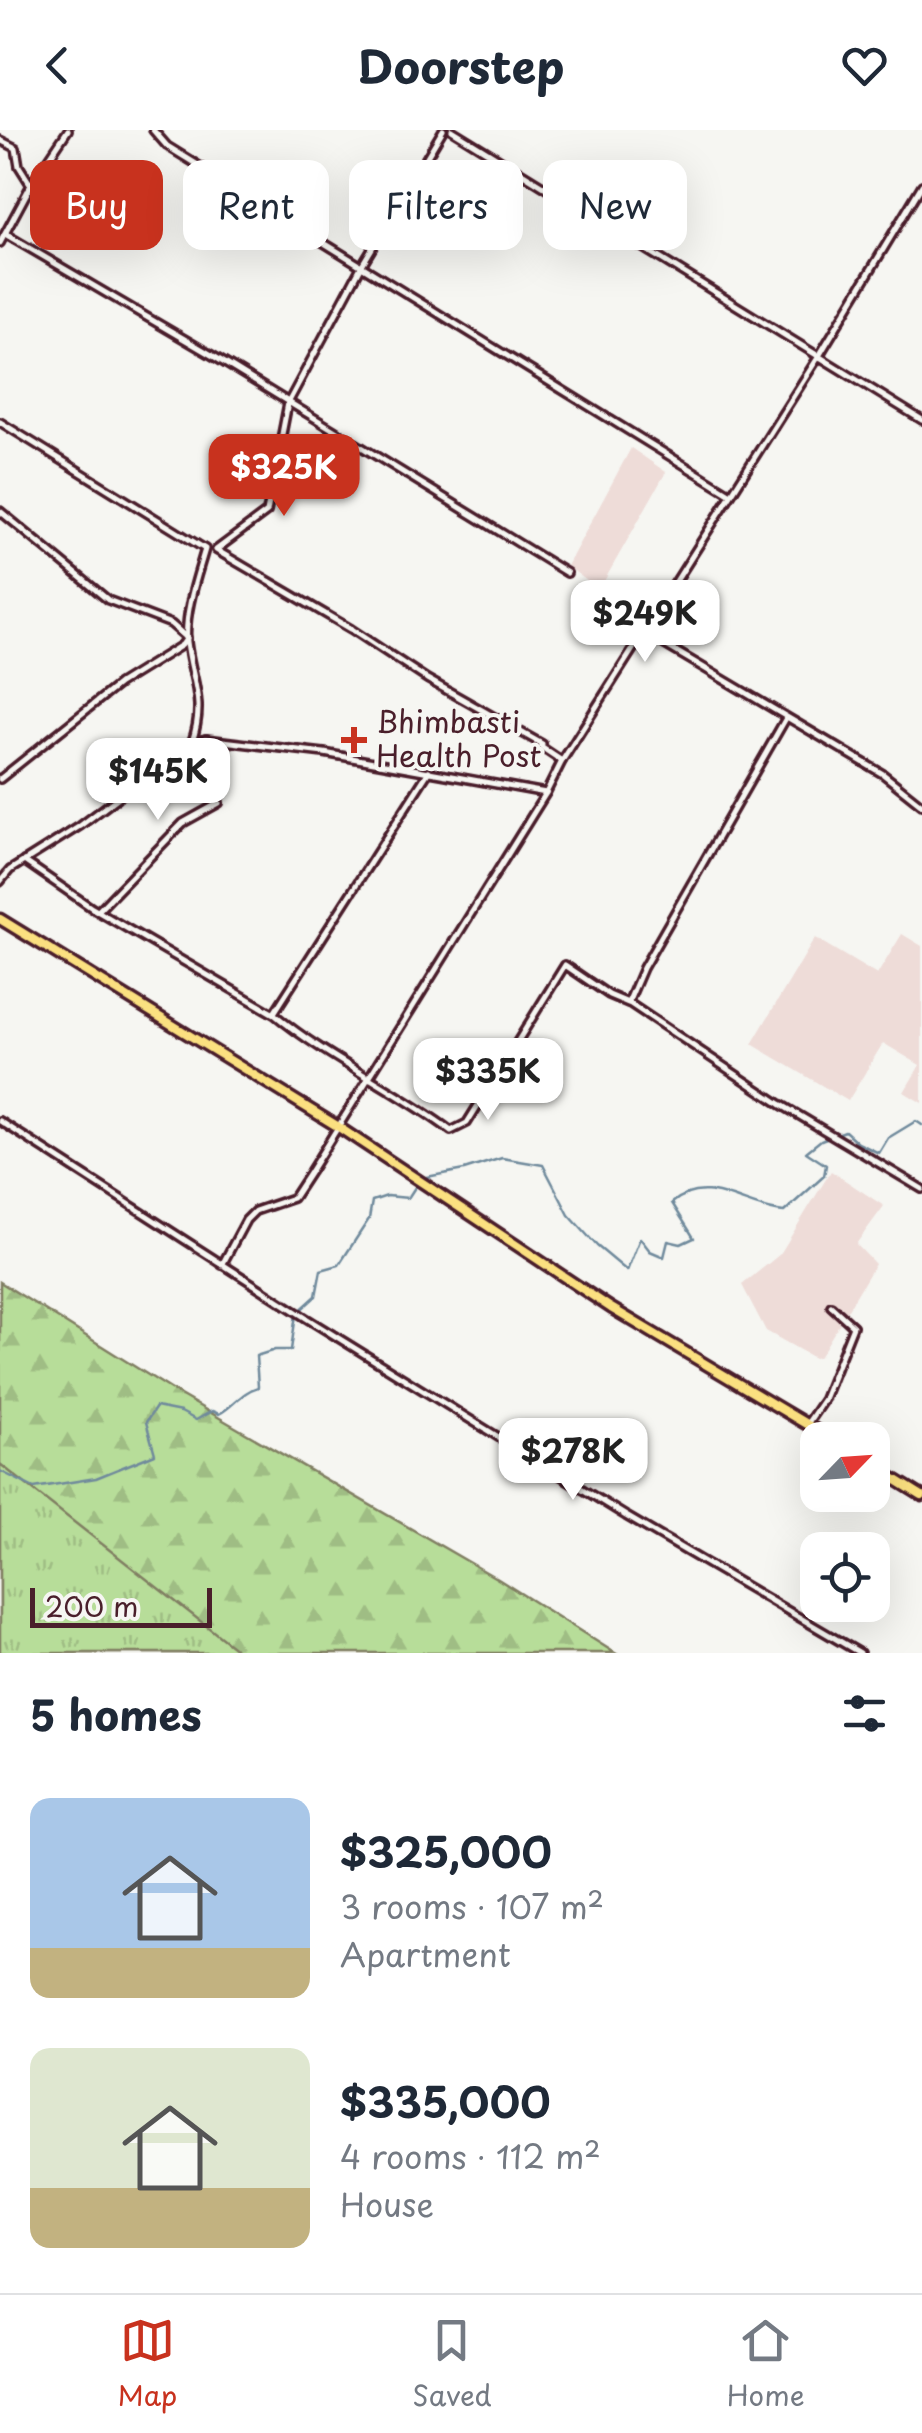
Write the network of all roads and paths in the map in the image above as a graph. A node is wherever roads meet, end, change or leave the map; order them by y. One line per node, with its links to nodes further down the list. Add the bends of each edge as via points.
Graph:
1 (68, 130): 6 (street)
2 (153, 130): 12 (street, via 167,146)
3 (443, 130): 12 (street)
4 (452, 130): 13 (street)
5 (0, 140): 7 (street, via 16,148)
6 (48, 160)
7 (30, 183)
8 (922, 185): 13 (street)
9 (30, 187): 10 (street)
10 (6, 234): 11 (street); 14 (street)
11 (0, 242)
12 (362, 265): 14 (street); 17 (street)
13 (820, 356): 15 (street); 17 (street)
14 (288, 403): 19 (street); 25 (street, via 268,512 216,550)
15 (922, 420)
16 (0, 422): 21 (street, via 204,550)
17 (732, 494): 20 (street)
18 (0, 511): 21 (street, via 108,600 171,624)
19 (567, 573)
20 (645, 633): 22 (street); 25 (street)
21 (186, 638): 24 (street, via 200,718); 27 (street)
22 (786, 718): 29 (street, via 883,774); 34 (street)
23 (206, 738): 24 (street); 26 (street); 32 (street, via 219,803 184,823)
24 (192, 742): 30 (street)
25 (562, 761): 28 (street)
26 (430, 772): 28 (street); 35 (street)
27 (0, 779)
28 (546, 792): 36 (street)
29 (922, 805)
30 (24, 861): 31 (street); 32 (street)
31 (0, 882)
32 (98, 911): 35 (street)
33 (0, 920): 38 (main road)
34 (628, 1002): 36 (street, via 565,965 467,1123 452,1131); 39 (street)
35 (274, 1014): 36 (street)
36 (370, 1076): 38 (street)
37 (0, 1122): 40 (street)
38 (337, 1126): 40 (street, via 293,1198 255,1211); 42 (main road, via 610,1308)
39 (922, 1189)
40 (222, 1265): 46 (street)
41 (831, 1306): 43 (street, via 852,1326)
42 (804, 1422)
43 (808, 1422)
44 (890, 1476): 45 (main road)
45 (922, 1496)
46 (860, 1653)

